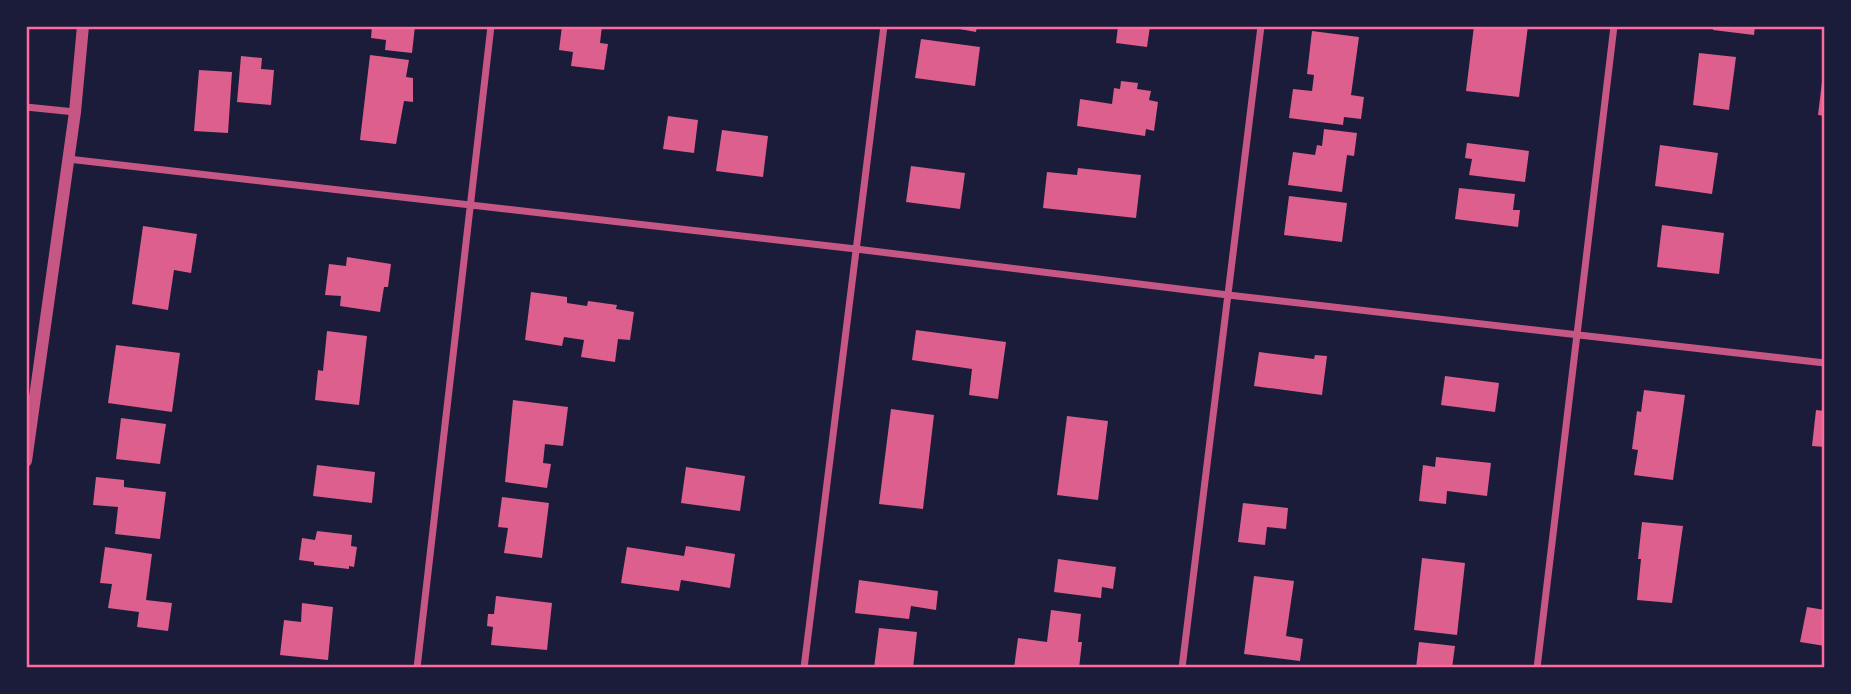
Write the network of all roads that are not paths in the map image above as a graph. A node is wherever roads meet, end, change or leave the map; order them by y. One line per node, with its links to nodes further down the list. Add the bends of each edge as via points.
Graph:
1 (83, 26): 7 (street)
2 (491, 26): 9 (street)
3 (884, 26): 10 (street)
4 (1261, 26): 11 (street)
5 (1614, 26): 12 (street)
6 (26, 107): 7 (street)
7 (75, 112): 8 (street)
8 (68, 159): 9 (street); 14 (street)
9 (470, 205): 10 (street); 15 (street)
10 (856, 249): 11 (street); 16 (street)
11 (1228, 295): 12 (street); 17 (street)
12 (1576, 334): 13 (street); 18 (street)
13 (1825, 363)
14 (26, 461)
15 (417, 668)
16 (804, 668)
17 (1182, 668)
18 (1537, 668)

